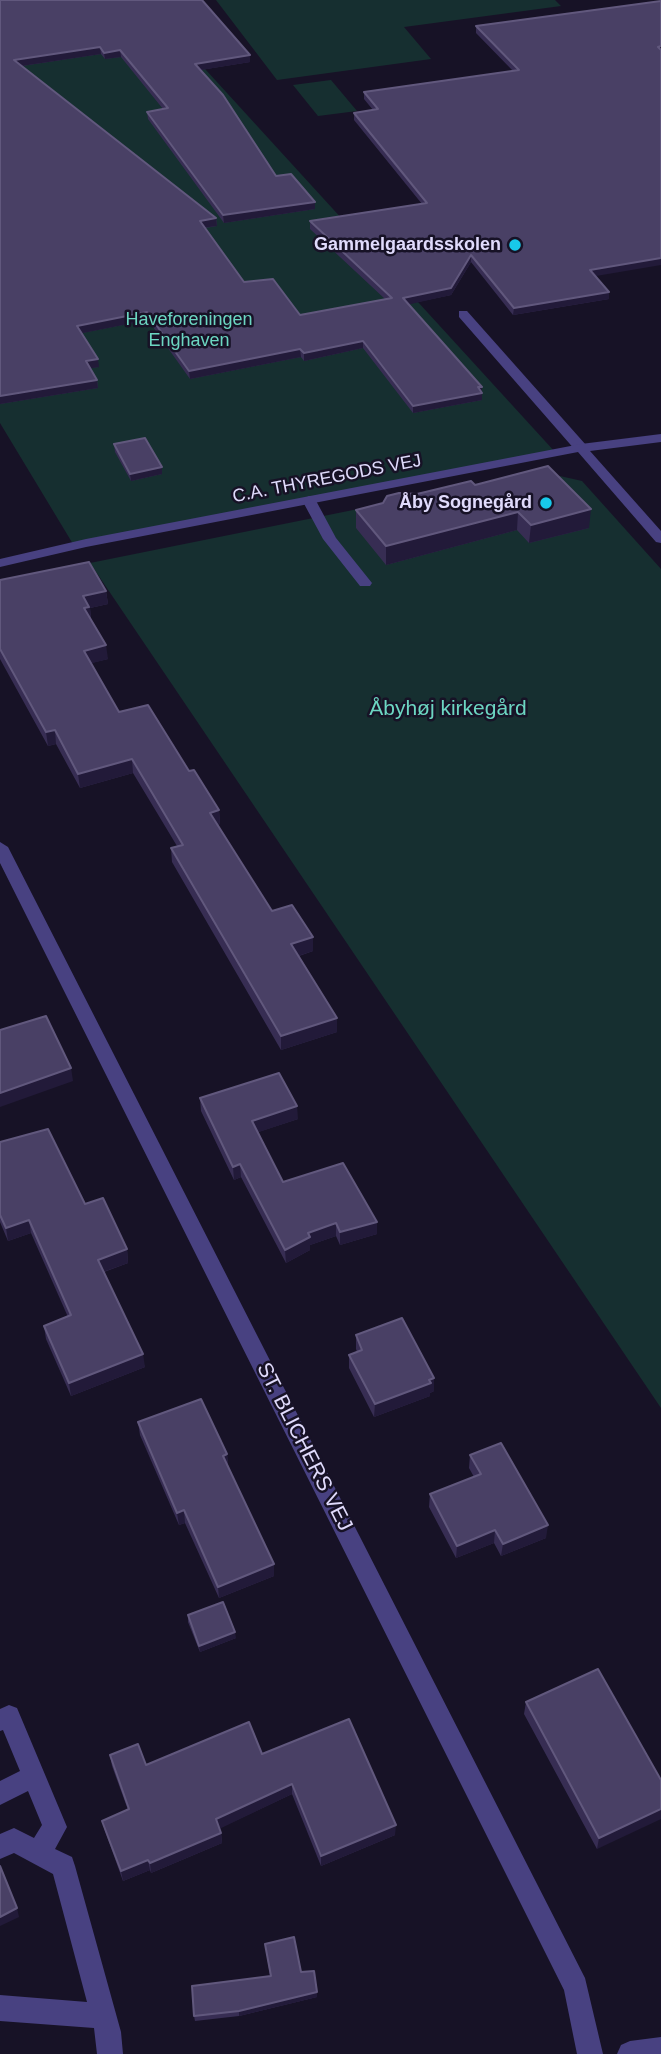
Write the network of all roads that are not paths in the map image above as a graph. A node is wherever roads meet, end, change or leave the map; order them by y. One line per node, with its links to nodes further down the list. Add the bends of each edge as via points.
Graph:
1 (463, 314): 3 (street)
2 (661, 438): 3 (street, C.A. THYREGODS VEJ)
3 (581, 449): 4 (street, C.A. THYREGODS VEJ); 5 (street)
4 (309, 500): 6 (street, C.A. THYREGODS VEJ); 7 (street, via 330,538)
5 (661, 539)
6 (0, 563)
7 (365, 583)
8 (0, 847): 18 (street, ST. BLICHERS VEJ, via 576,1987)
9 (0, 1720): 10 (street, via 9,1716)
10 (35, 1776): 11 (street); 13 (street, via 55,1827)
11 (0, 1793)
12 (0, 1847): 13 (street, via 14,1839)
13 (38, 1853): 15 (street, via 63,1866)
14 (0, 2008): 15 (street)
15 (104, 2016): 17 (street)
16 (661, 2050): 19 (street)
17 (110, 2054)
18 (590, 2054)
19 (630, 2054)

